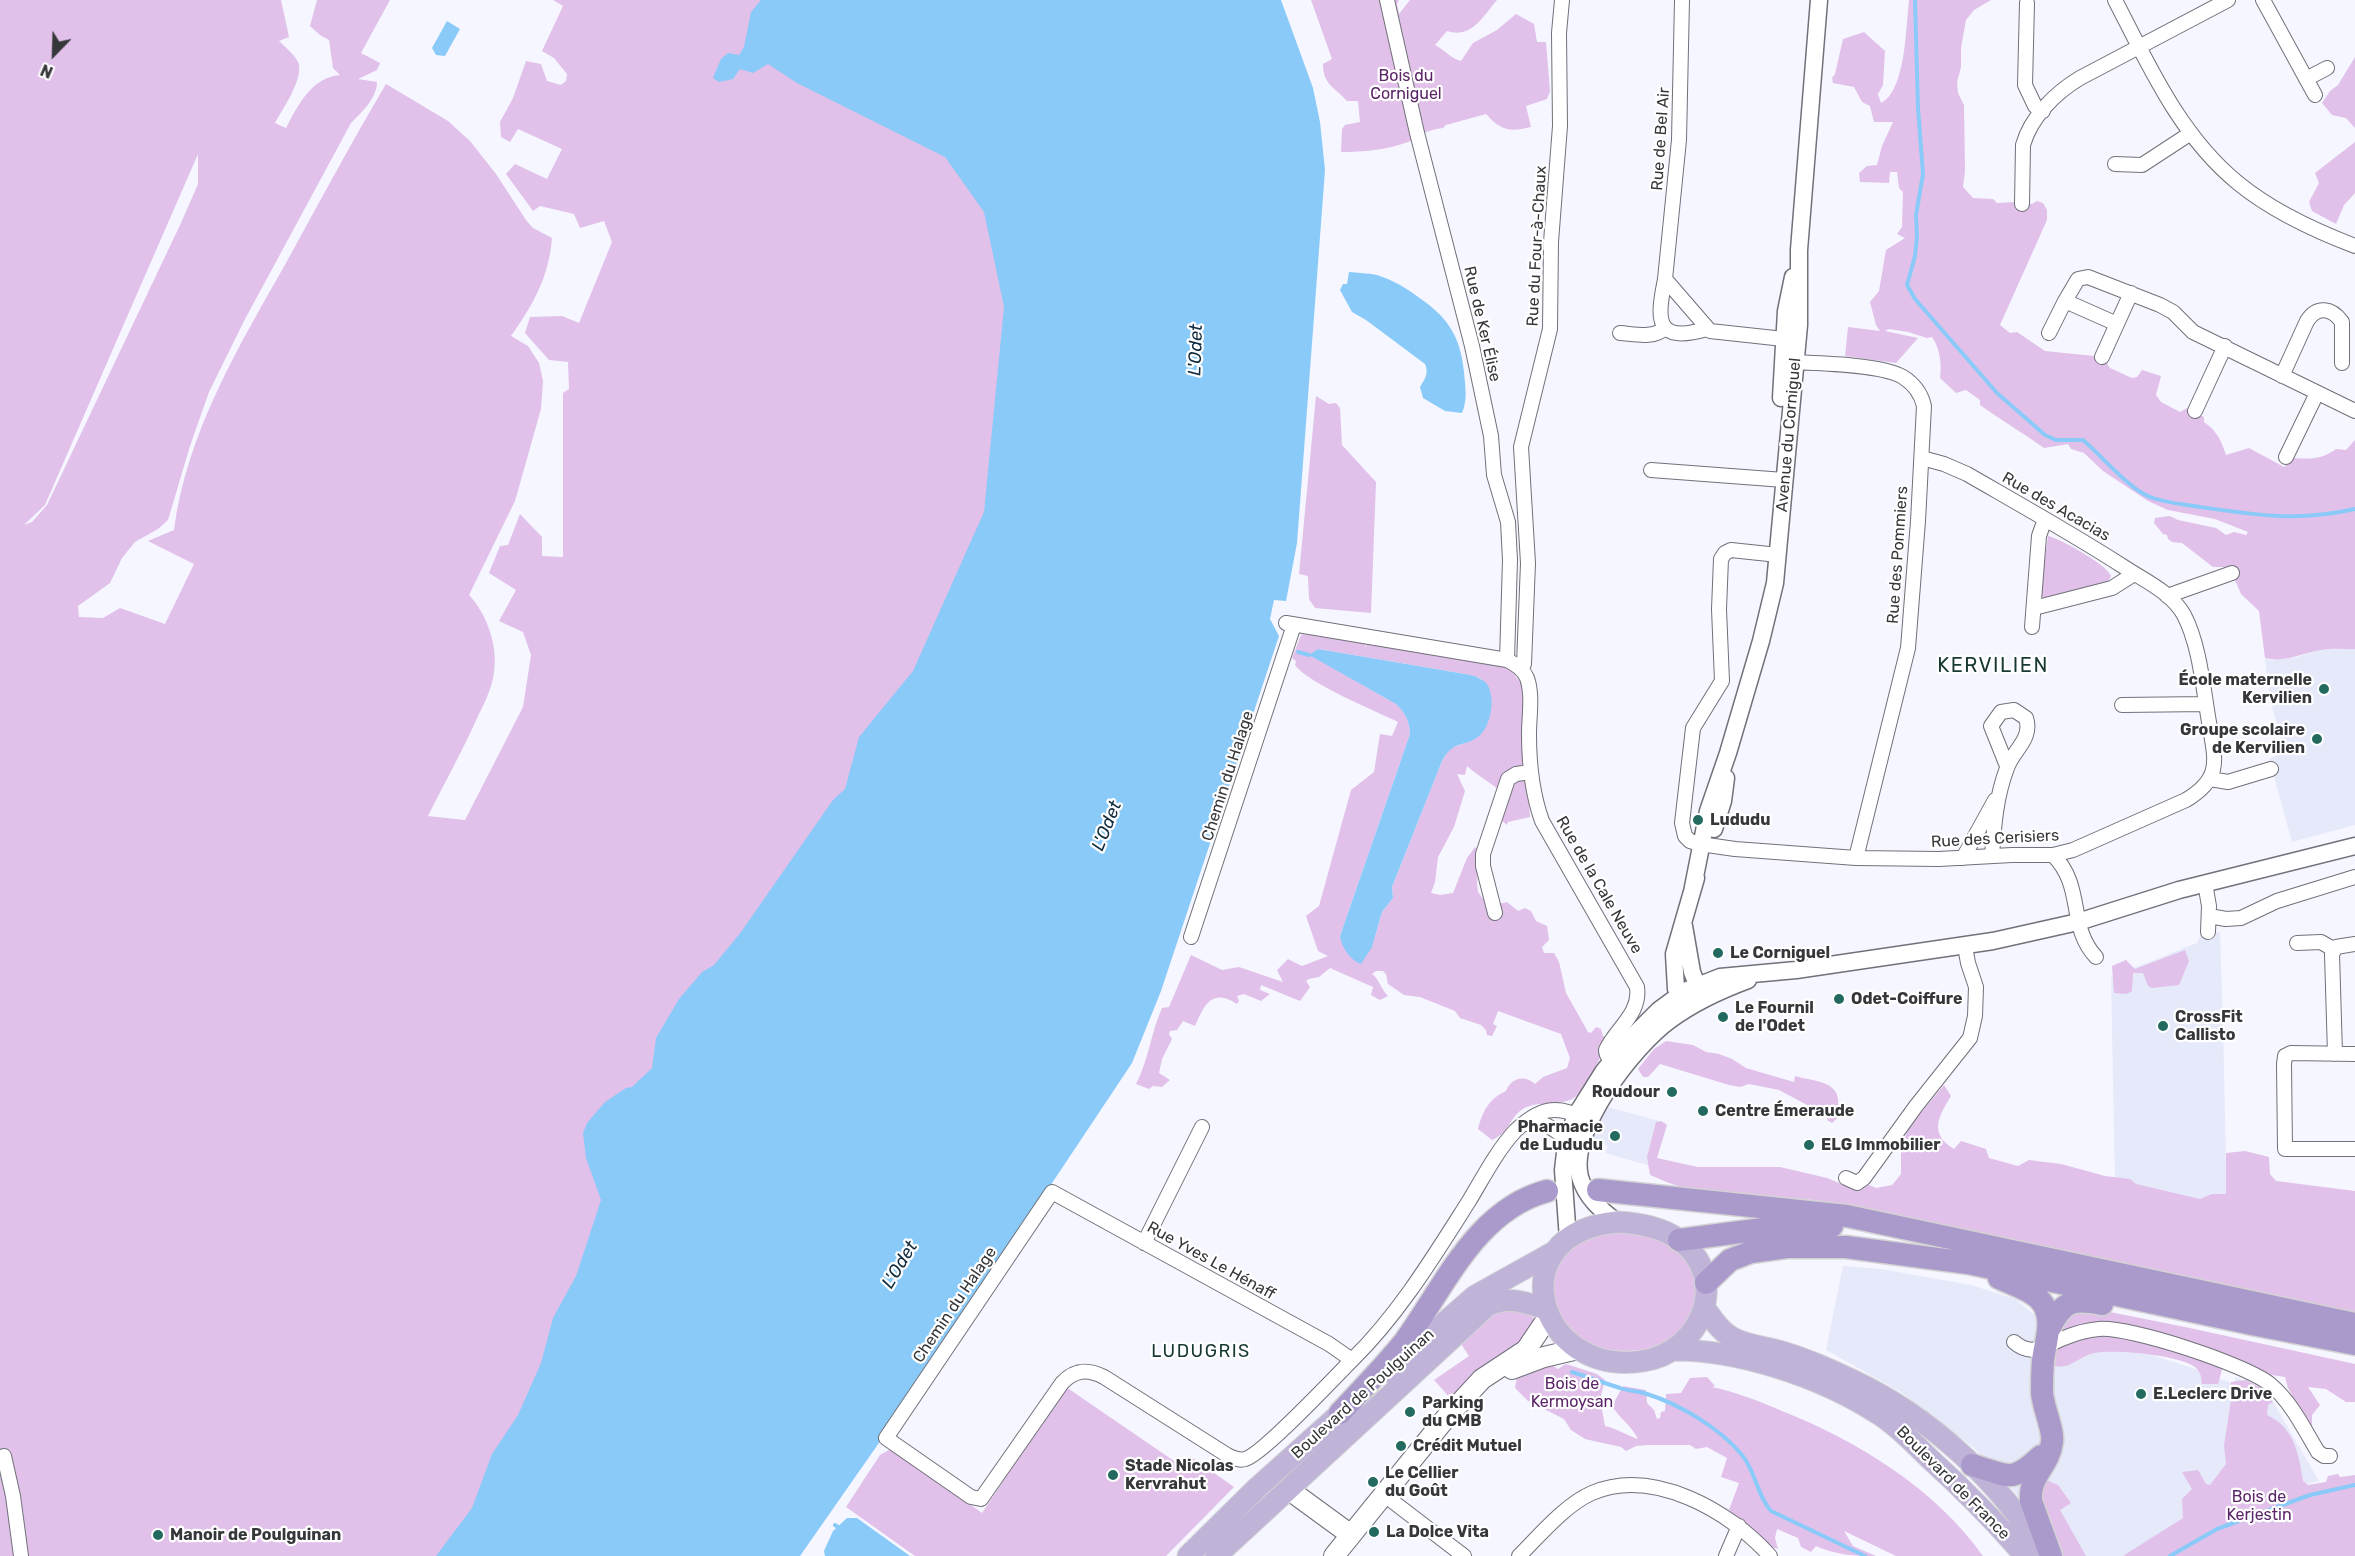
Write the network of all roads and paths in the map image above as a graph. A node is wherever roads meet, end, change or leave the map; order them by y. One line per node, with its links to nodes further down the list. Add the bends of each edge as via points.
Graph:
1 (1387, 0): 46 (street, Rue de Ker Élise, via 1472,346 1491,436 1494,475 1508,522)
2 (1562, 0): 47 (street, Rue du Four-à-Chaux, via 1550,329 1521,447 1528,563)
3 (1682, 0): 18 (street, Rue de Bel Air, via 1679,140)
4 (1819, 0): 26 (street, Avenue du Corniguel, via 1799,250 1787,306)
5 (2115, 0): 9 (street)
6 (2228, 0): 9 (street)
7 (2263, 0): 11 (street)
8 (2027, 3): 13 (street, via 2025,85 2035,106)
9 (2139, 47): 13 (street, via 2064,87); 14 (street)
10 (2327, 68): 11 (street)
11 (2306, 79): 12 (street)
12 (2315, 95)
13 (2043, 111): 16 (street, via 2023,145)
14 (2191, 133): 15 (street, via 2142,165); 17 (street, via 2221,167 2262,201)
15 (2115, 164)
16 (2022, 204)
17 (2351, 245)
18 (1665, 279): 22 (street, Rue de Bel Air, via 1659,311 1660,324); 23 (street)
19 (2131, 292): 20 (street, via 2082,277); 21 (street); 27 (street, via 2167,308 2193,332)
20 (2065, 301): 21 (street); 25 (street)
21 (2117, 324): 28 (street)
22 (1665, 328): 23 (street, via 1684,333); 24 (street, via 1647,335)
23 (1707, 329): 26 (street)
24 (1620, 333)
25 (2049, 333)
26 (1791, 340): 29 (street, Avenue du Corniguel)
27 (2225, 346): 31 (street); 33 (street)
28 (2102, 357)
29 (1790, 362): 36 (street, Rue des Pommiers, via 1868,369 1906,380 1920,394 1924,406); 38 (street, Avenue du Corniguel)
30 (2342, 363): 31 (street, via 2342,322 2332,312 2319,310 2307,321)
31 (2282, 376): 32 (street)
32 (2317, 393): 34 (street); 35 (street)
33 (2195, 411)
34 (2355, 411)
35 (2286, 457)
36 (1922, 458): 39 (street, Rue des Acacias, via 1967,474); 61 (street, Rue des Pommiers, via 1908,648)
37 (1652, 470): 38 (street)
38 (1780, 480): 40 (street, Avenue du Corniguel)
39 (2045, 519): 42 (street, Rue des Acacias); 44 (street, via 2038,536)
40 (1774, 554): 55 (street, Avenue du Corniguel, via 1766,619 1728,753 1723,801); 55 (street, via 1731,550 1721,559 1722,681 1693,728 1682,823 1685,836)
41 (2232, 573): 43 (street)
42 (2134, 574): 43 (street, Rue des Acacias); 44 (street, via 2112,588)
43 (2167, 596): 48 (street, Rue des Acacias, via 2177,605 2188,626)
44 (2034, 608): 45 (street)
45 (2032, 627)
46 (1507, 660): 47 (street); 71 (street, Chemin du Halage, via 1290,624 1288,665)
47 (1521, 669): 52 (street, Rue de la Cale Neuve, via 1529,690)
48 (2206, 704): 49 (street); 53 (street, Rue des Acacias, via 2215,753)
49 (2122, 705)
50 (2007, 766): 54 (street)
51 (2271, 769): 53 (street, via 2228,782)
52 (1531, 772): 66 (street, via 1508,779 1483,854); 81 (street, Rue de la Cale Neuve, via 1537,807 1546,829 1637,987 1634,1011 1606,1050)
53 (2210, 779): 57 (street, Rue des Cerisiers, via 2202,790 2186,800)
54 (1997, 796): 59 (street); 62 (street)
55 (1704, 845): 61 (street, Rue des Cerisiers); 69 (street, Avenue du Corniguel)
56 (2355, 846): 65 (street)
57 (2073, 850): 58 (street, Rue des Cerisiers); 63 (street)
58 (2053, 855): 59 (street, Rue des Cerisiers); 63 (street)
59 (1992, 856): 62 (street, Rue des Cerisiers)
60 (2355, 856): 65 (street)
61 (1856, 858): 62 (street, Rue des Cerisiers)
62 (1963, 858)
63 (2069, 877): 68 (street)
64 (2355, 877): 67 (street, via 2277,901 2241,918)
65 (2206, 888): 67 (street); 68 (street, via 2145,900)
66 (1495, 913)
67 (2209, 916): 70 (street)
68 (2078, 922): 74 (street); 76 (street, via 2082,937)
69 (1683, 924): 77 (street, Avenue du Corniguel); 78 (street, Avenue du Corniguel, via 1674,954 1674,981)
70 (2208, 932)
71 (1191, 937)
72 (2297, 943): 75 (street, via 2321,942)
73 (2355, 944): 75 (street)
74 (1965, 946): 77 (street, via 1762,974); 87 (street, via 1976,987 1970,1038 1864,1178 1857,1183)
75 (2333, 949): 79 (street)
76 (2096, 957)
77 (1700, 993): 78 (street)
78 (1683, 1002): 81 (street, via 1659,1029)
79 (2335, 1054): 80 (street); 86 (street, via 2285,1056 2285,1149)
80 (2355, 1054)
81 (1618, 1063): 82 (street); 82 (street, via 1609,1087)
82 (1583, 1118): 83 (street, via 1561,1110 1546,1110); 85 (street)
83 (1523, 1124): 85 (street, via 1541,1122); 107 (street, via 1503,1146 1394,1312)
84 (1202, 1127): 93 (street)
85 (1569, 1138): 91 (street, via 1584,1187 1599,1208); 94 (street, via 1562,1178)
86 (2355, 1149)
87 (1845, 1178)
88 (1598, 1190): 95 (highway, via 1829,1214)
89 (1547, 1191): 109 (highway, via 1513,1204 1486,1226 1396,1352)
90 (1052, 1192): 93 (street, Rue Yves Le Hénaff); 107 (street, Chemin du Halage, via 886,1438 971,1497 981,1499 1062,1383 1074,1373 1084,1371 1104,1377 1227,1455 1246,1459)
91 (1617, 1222): 92 (main road, via 1652,1227); 94 (main road, via 1579,1231)
92 (1679, 1240): 95 (highway, via 1771,1228 1836,1226); 97 (main road, via 1700,1264)
93 (1144, 1243): 107 (street, Rue Yves Le Hénaff)
94 (1561, 1246): 99 (main road, via 1543,1279); 109 (main road, Boulevard de Poulguinan, via 1475,1296)
95 (2000, 1248): 100 (highway)
96 (1968, 1263): 97 (highway, via 1846,1247 1787,1247 1751,1252 1731,1260); 101 (highway, via 2039,1299 2045,1307); 103 (highway)
97 (1706, 1283): 98 (main road)
98 (1704, 1307): 105 (main road, via 1692,1333); 113 (main road, Boulevard de France, via 1732,1338 1805,1360 1872,1390 1925,1425)
99 (1547, 1313): 104 (main road, via 1561,1334); 108 (main road, via 1526,1350 1482,1379); 114 (main road, Boulevard de Poulguinan, via 1515,1300 1488,1305)
100 (2355, 1324)
101 (2047, 1338): 102 (street, via 2026,1350); 106 (highway, via 2061,1309 2073,1301 2084,1300); 110 (highway, via 2042,1395 2052,1438); 112 (street, via 2109,1328 2144,1335 2228,1363 2270,1384 2292,1409 2318,1452)
102 (2014, 1342)
103 (2355, 1344)
104 (1578, 1349): 105 (main road, via 1608,1361 1630,1363 1662,1357); 108 (main road, via 1519,1365)
105 (1674, 1350): 126 (main road, Boulevard de France, via 1725,1354 1771,1365 1877,1412 1947,1473)
106 (2355, 1351)
107 (1352, 1360)
108 (1460, 1404): 115 (main road)
109 (1340, 1413): 119 (main road, Boulevard de Poulguinan)
110 (2050, 1447): 113 (highway, via 2015,1475); 128 (highway, via 2030,1493)
111 (4, 1456): 118 (street)
112 (2330, 1456)
113 (1972, 1465): 127 (main road, Boulevard de France, via 2006,1500)
114 (1288, 1489): 117 (main road); 120 (main road, Boulevard de Poulguinan)
115 (1383, 1494): 117 (main road); 122 (street)
116 (1739, 1526): 123 (street, via 1708,1508 1656,1488 1619,1486 1585,1497); 124 (street); 125 (street)
117 (1351, 1534): 121 (main road)
118 (21, 1556)
119 (1188, 1556)
120 (1216, 1556)
121 (1334, 1556)
122 (1464, 1556)
123 (1520, 1556)
124 (1726, 1556)
125 (1770, 1556)
126 (2025, 1556)
127 (2046, 1556)
128 (2051, 1556)

